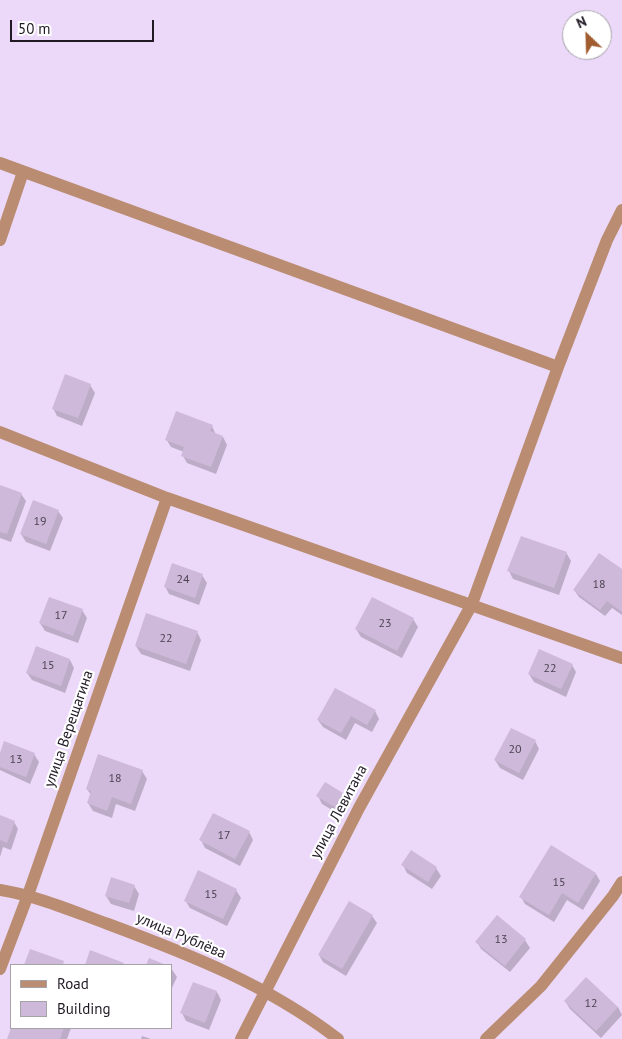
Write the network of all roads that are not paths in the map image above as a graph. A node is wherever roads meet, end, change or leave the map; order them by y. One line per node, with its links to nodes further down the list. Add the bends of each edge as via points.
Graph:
1 (0, 163): 2 (street)
2 (23, 172): 4 (street); 5 (street)
3 (622, 210): 5 (street, улица Левитана, via 607,240)
4 (0, 240)
5 (558, 367): 8 (street, улица Левитана)
6 (0, 432): 7 (street)
7 (167, 498): 8 (street); 12 (street, улица Верещагина)
8 (472, 604): 9 (street); 14 (street, улица Левитана, via 359,808)
9 (622, 658)
10 (622, 882): 17 (street, via 541,986)
11 (0, 890): 12 (street, улица Рублёва)
12 (28, 894): 13 (street, улица Верещагина); 14 (street, улица Рублёва, via 169,947)
13 (0, 969)
14 (266, 990): 15 (street, улица Левитана); 16 (street, улица Рублёва)
15 (241, 1039)
16 (338, 1039)
17 (486, 1039)

